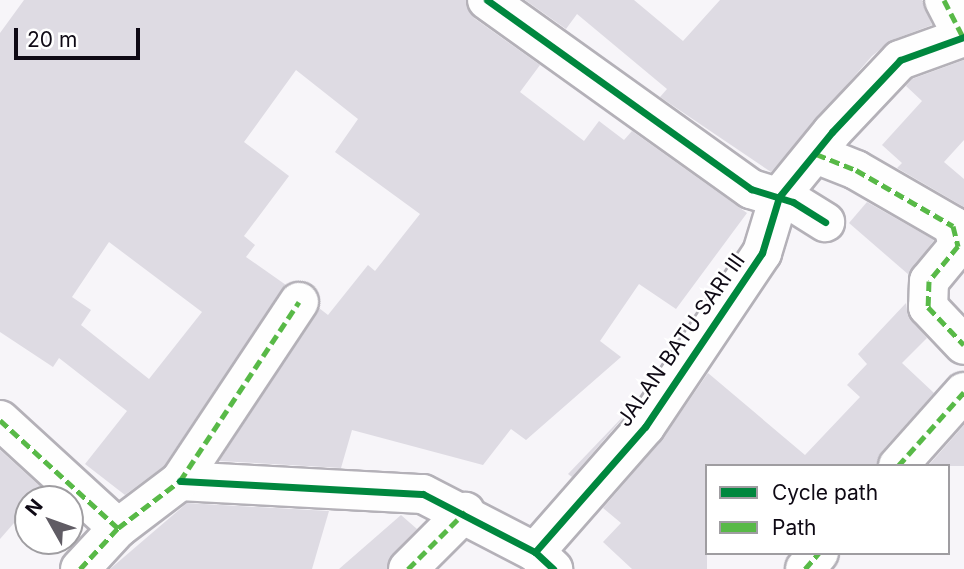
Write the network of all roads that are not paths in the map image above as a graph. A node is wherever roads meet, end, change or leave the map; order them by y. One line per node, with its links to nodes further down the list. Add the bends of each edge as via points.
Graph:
1 (487, 0): 5 (street, via 751,189)
2 (944, 0): 3 (street)
3 (964, 37): 4 (street, JALAN BATU SARI III, via 900,60)
4 (833, 161): 5 (street, JALAN BATU SARI III); 7 (street, via 959,235 958,246 929,281 932,317)
5 (799, 207): 15 (street, JALAN BATU SARI III)
6 (299, 302): 11 (street)
7 (964, 345)
8 (964, 392): 10 (street)
9 (0, 420): 13 (street)
10 (900, 464)
11 (180, 481): 12 (street, via 422,494); 13 (street)
12 (465, 512): 15 (street); 17 (street)
13 (118, 528): 16 (street)
14 (817, 555): 18 (street)
15 (544, 560)
16 (80, 569)
17 (408, 569)
18 (805, 569)

